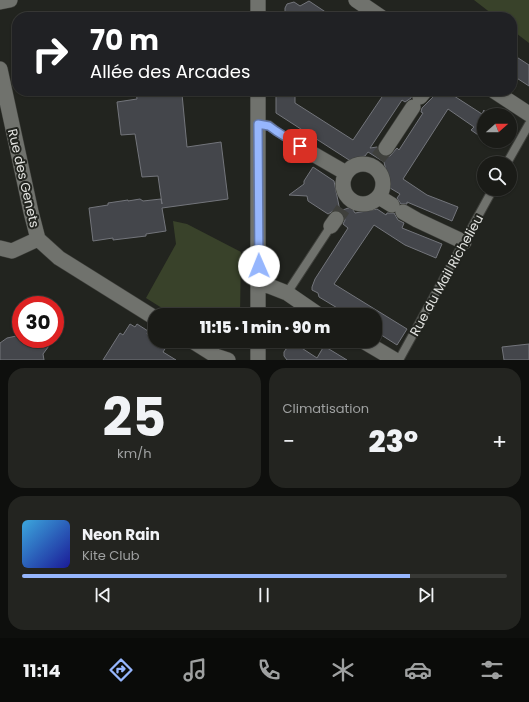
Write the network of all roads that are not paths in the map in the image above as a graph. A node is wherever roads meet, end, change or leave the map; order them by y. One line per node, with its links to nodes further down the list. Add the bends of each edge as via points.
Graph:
1 (10, 0): 4 (street)
2 (258, 0): 5 (street)
3 (356, 0): 6 (street)
4 (0, 2)
5 (258, 12)
6 (374, 12)
7 (0, 69): 21 (street, Rue des Genets)
8 (258, 96): 12 (street)
9 (502, 96): 11 (street)
10 (419, 98): 16 (street)
11 (529, 114)
12 (258, 124): 14 (lane, via 269,126); 24 (street)
13 (529, 124): 15 (lane)
14 (313, 154): 17 (street)
15 (511, 156)
16 (379, 157): 17 (street, via 367,164 355,165); 19 (street, via 383,184)
17 (346, 173): 20 (street, via 342,184 346,195)
18 (489, 196): 22 (lane, Rue du Mail Richelieu)
19 (379, 197): 20 (street, via 368,204 355,203); 22 (street, via 416,220)
20 (340, 214): 25 (lane)
21 (38, 239): 23 (street, via 12,251); 28 (street, via 59,258)
22 (464, 242): 35 (lane, Rue du Mail Richelieu)
23 (0, 248)
24 (259, 282): 25 (street); 26 (street)
25 (287, 293): 27 (street)
26 (258, 308)
27 (305, 308)
28 (148, 314)
29 (203, 348): 32 (street)
30 (258, 348): 33 (street)
31 (375, 348): 34 (street)
32 (228, 360)
33 (258, 360)
34 (395, 360)
35 (398, 360)

